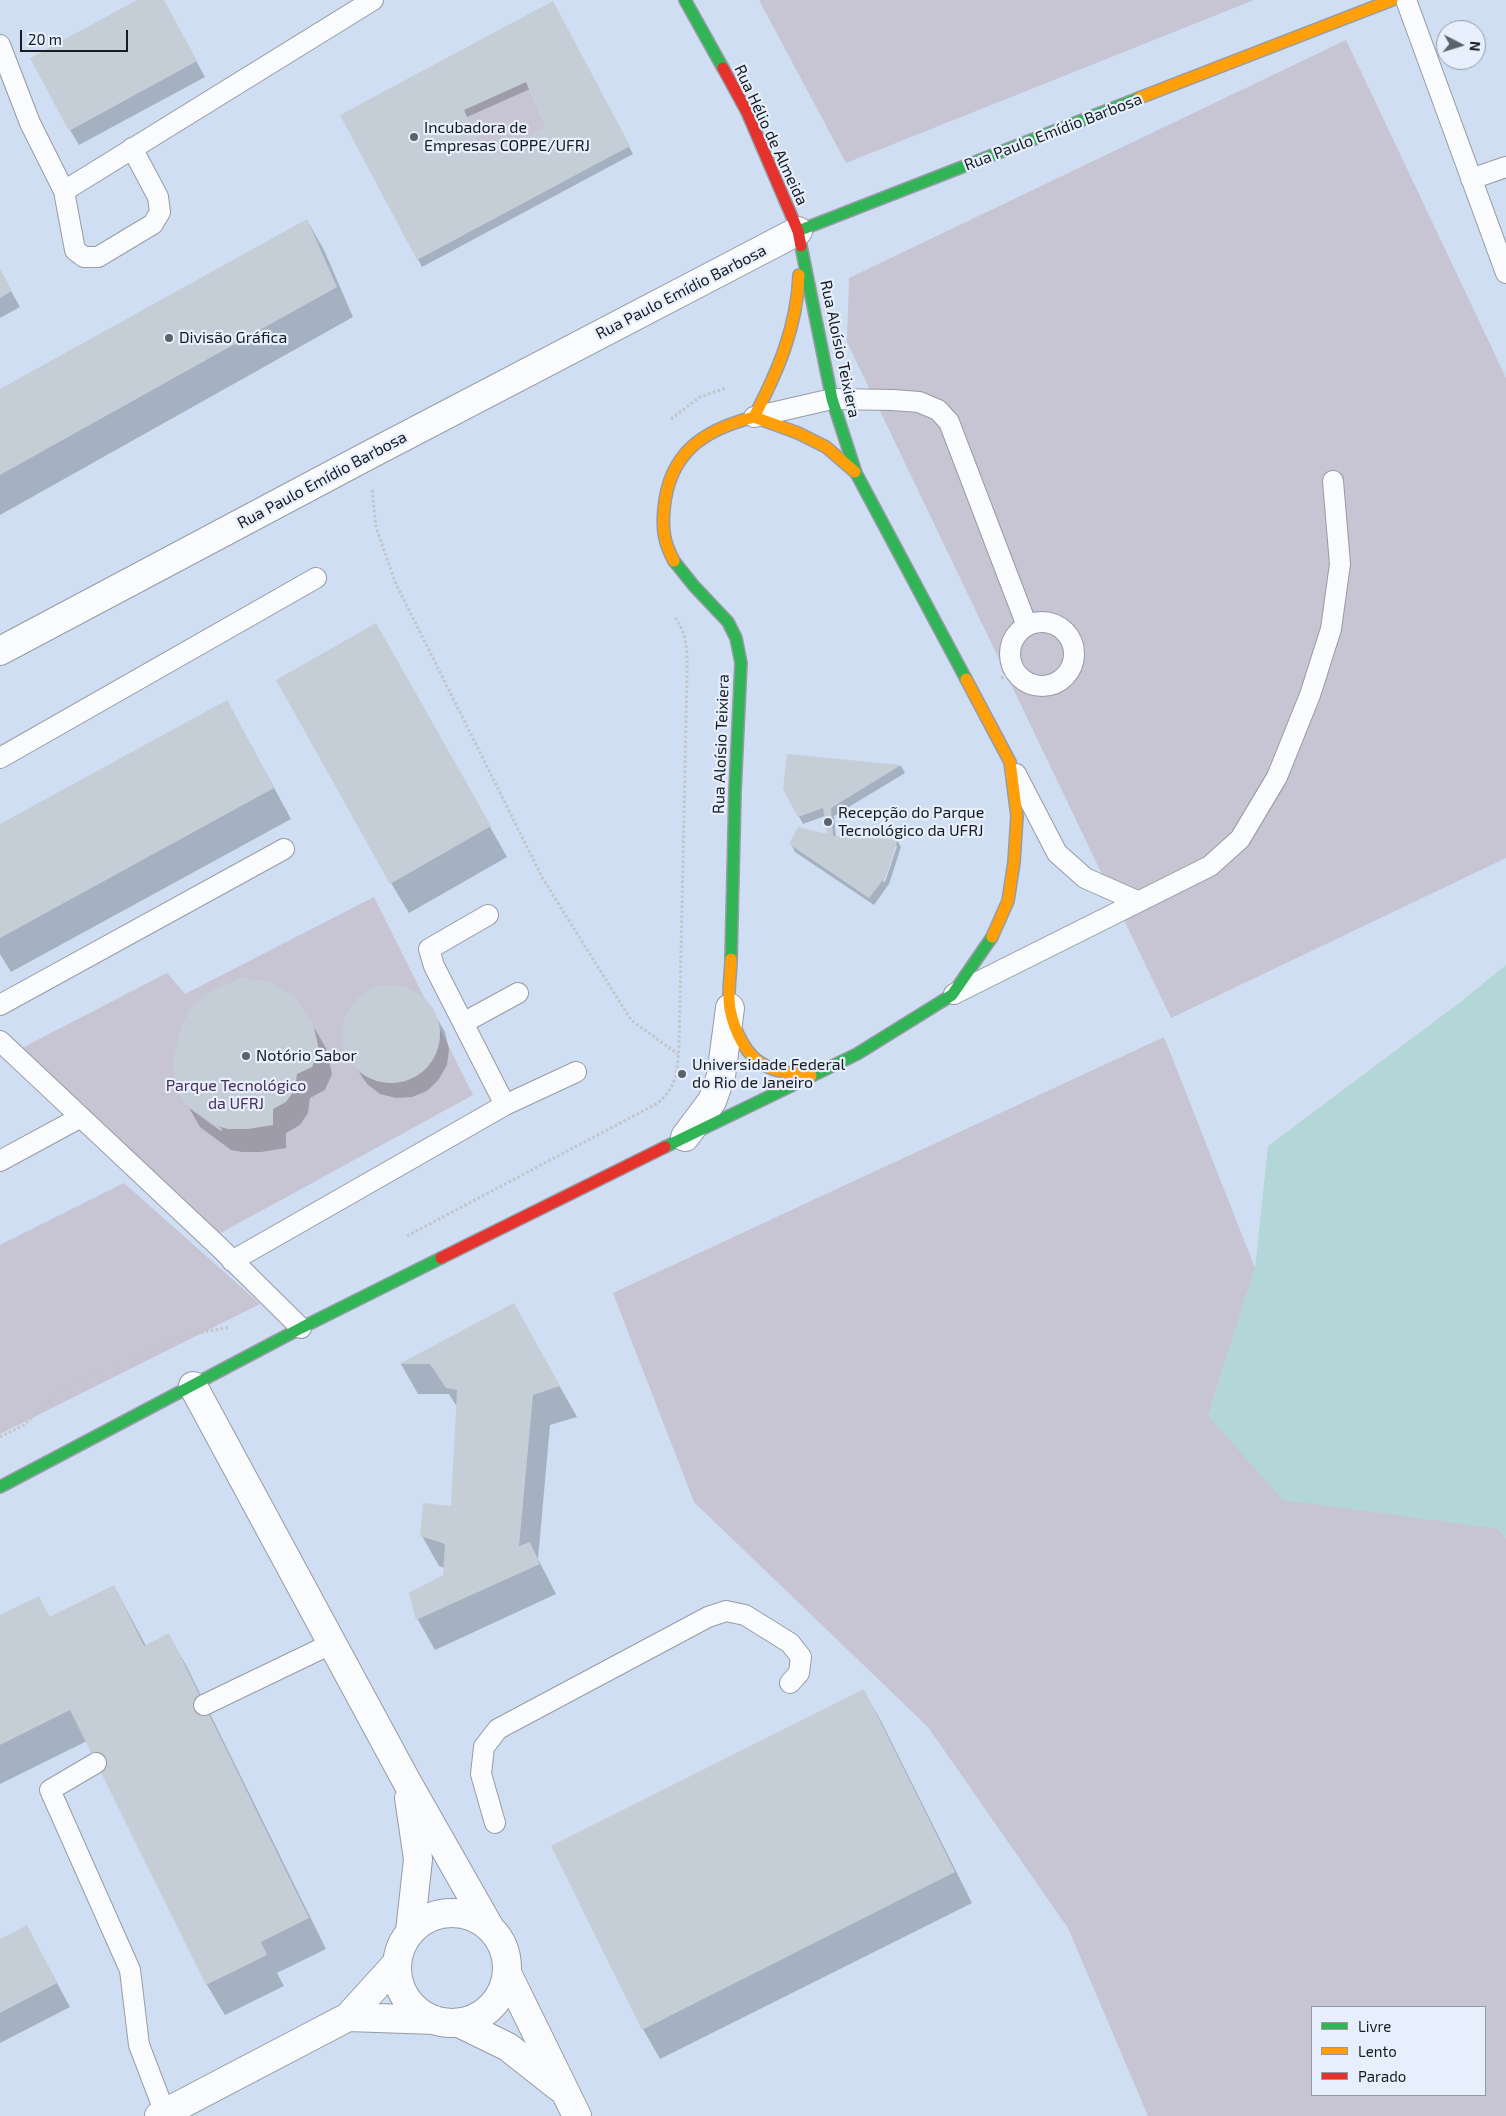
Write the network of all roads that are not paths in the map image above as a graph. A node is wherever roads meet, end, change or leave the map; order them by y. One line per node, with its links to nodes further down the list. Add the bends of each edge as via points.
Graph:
1 (374, 0): 6 (lane)
2 (686, 0): 10 (street, Rua Hélio de Almeida, via 747,112)
3 (1392, 0): 10 (street, Rua Paulo Emídio Barbosa)
4 (1406, 0): 8 (lane)
5 (0, 45): 9 (lane, via 30,123)
6 (132, 148): 9 (lane); 9 (lane, via 158,197 160,212 153,224 98,257 84,257 75,250)
7 (1506, 167): 8 (lane)
8 (1471, 179): 11 (lane)
9 (64, 191)
10 (798, 232): 12 (street, Rua Aloísio Teixiera); 13 (street, Rua Aloísio Teixiera, via 800,294 793,327 784,356); 18 (street, Rua Paulo Emídio Barbosa)
11 (1506, 273)
12 (832, 399): 13 (lane); 14 (street, Rua Aloísio Teixiera); 17 (lane, via 919,402 938,410 949,422)
13 (754, 417): 14 (street, via 826,447); 27 (street, Rua Aloísio Teixiera, via 712,432 690,448 674,468 665,496 662,530 673,560 728,622 736,638 741,663)
14 (856, 473): 20 (street, Rua Aloísio Teixiera)
15 (1333, 481): 22 (lane, via 1340,564 1331,629 1278,777 1240,839 1210,866)
16 (316, 578): 19 (lane)
17 (1027, 626)
18 (0, 651)
19 (0, 758)
20 (1010, 762): 22 (lane, via 1057,853 1086,878); 25 (street, Rua Aloísio Teixiera, via 1017,816 1008,901 995,933)
21 (284, 849): 26 (lane)
22 (1137, 901): 25 (lane)
23 (488, 915): 28 (lane, via 428,949)
24 (518, 992): 28 (lane)
25 (952, 995): 31 (street, Rua Aloísio Teixiera, via 857,1054)
26 (0, 1006)
27 (730, 1008): 31 (street, Rua Aloísio Teixiera, via 739,1037 753,1058 779,1072); 34 (street, via 721,1076 703,1115)
28 (463, 1023): 32 (lane)
29 (0, 1041): 33 (lane)
30 (576, 1072): 32 (lane)
31 (811, 1076): 34 (street)
32 (505, 1105): 36 (lane)
33 (81, 1117): 35 (lane); 36 (lane)
34 (685, 1137): 37 (street)
35 (0, 1160)
36 (232, 1261): 37 (lane)
37 (301, 1328): 38 (street)
38 (193, 1386): 39 (street); 40 (street)
39 (0, 1486)
40 (332, 1642): 42 (lane); 44 (street)
41 (790, 1683): 45 (lane, via 799,1673 801,1657 790,1643 745,1615 726,1611 708,1617 498,1729 484,1747 481,1774)
42 (204, 1705)
43 (96, 1763): 53 (lane, via 50,1790 130,1970 139,2045)
44 (406, 1782): 46 (street); 47 (street, via 418,1859)
45 (494, 1823)
46 (490, 1928): 47 (street, via 475,1917 457,1912 423,1920); 49 (street, via 500,1941)
47 (410, 1932): 48 (street, via 400,1946)
48 (397, 1963): 50 (street); 51 (street, via 398,1982 406,1998 419,2012)
49 (507, 1973): 51 (street, via 502,1990 491,2006 476,2017); 52 (street)
50 (348, 2017): 51 (street); 53 (street)
51 (447, 2022): 52 (street, via 508,2047)
52 (571, 2104)
53 (162, 2114)

